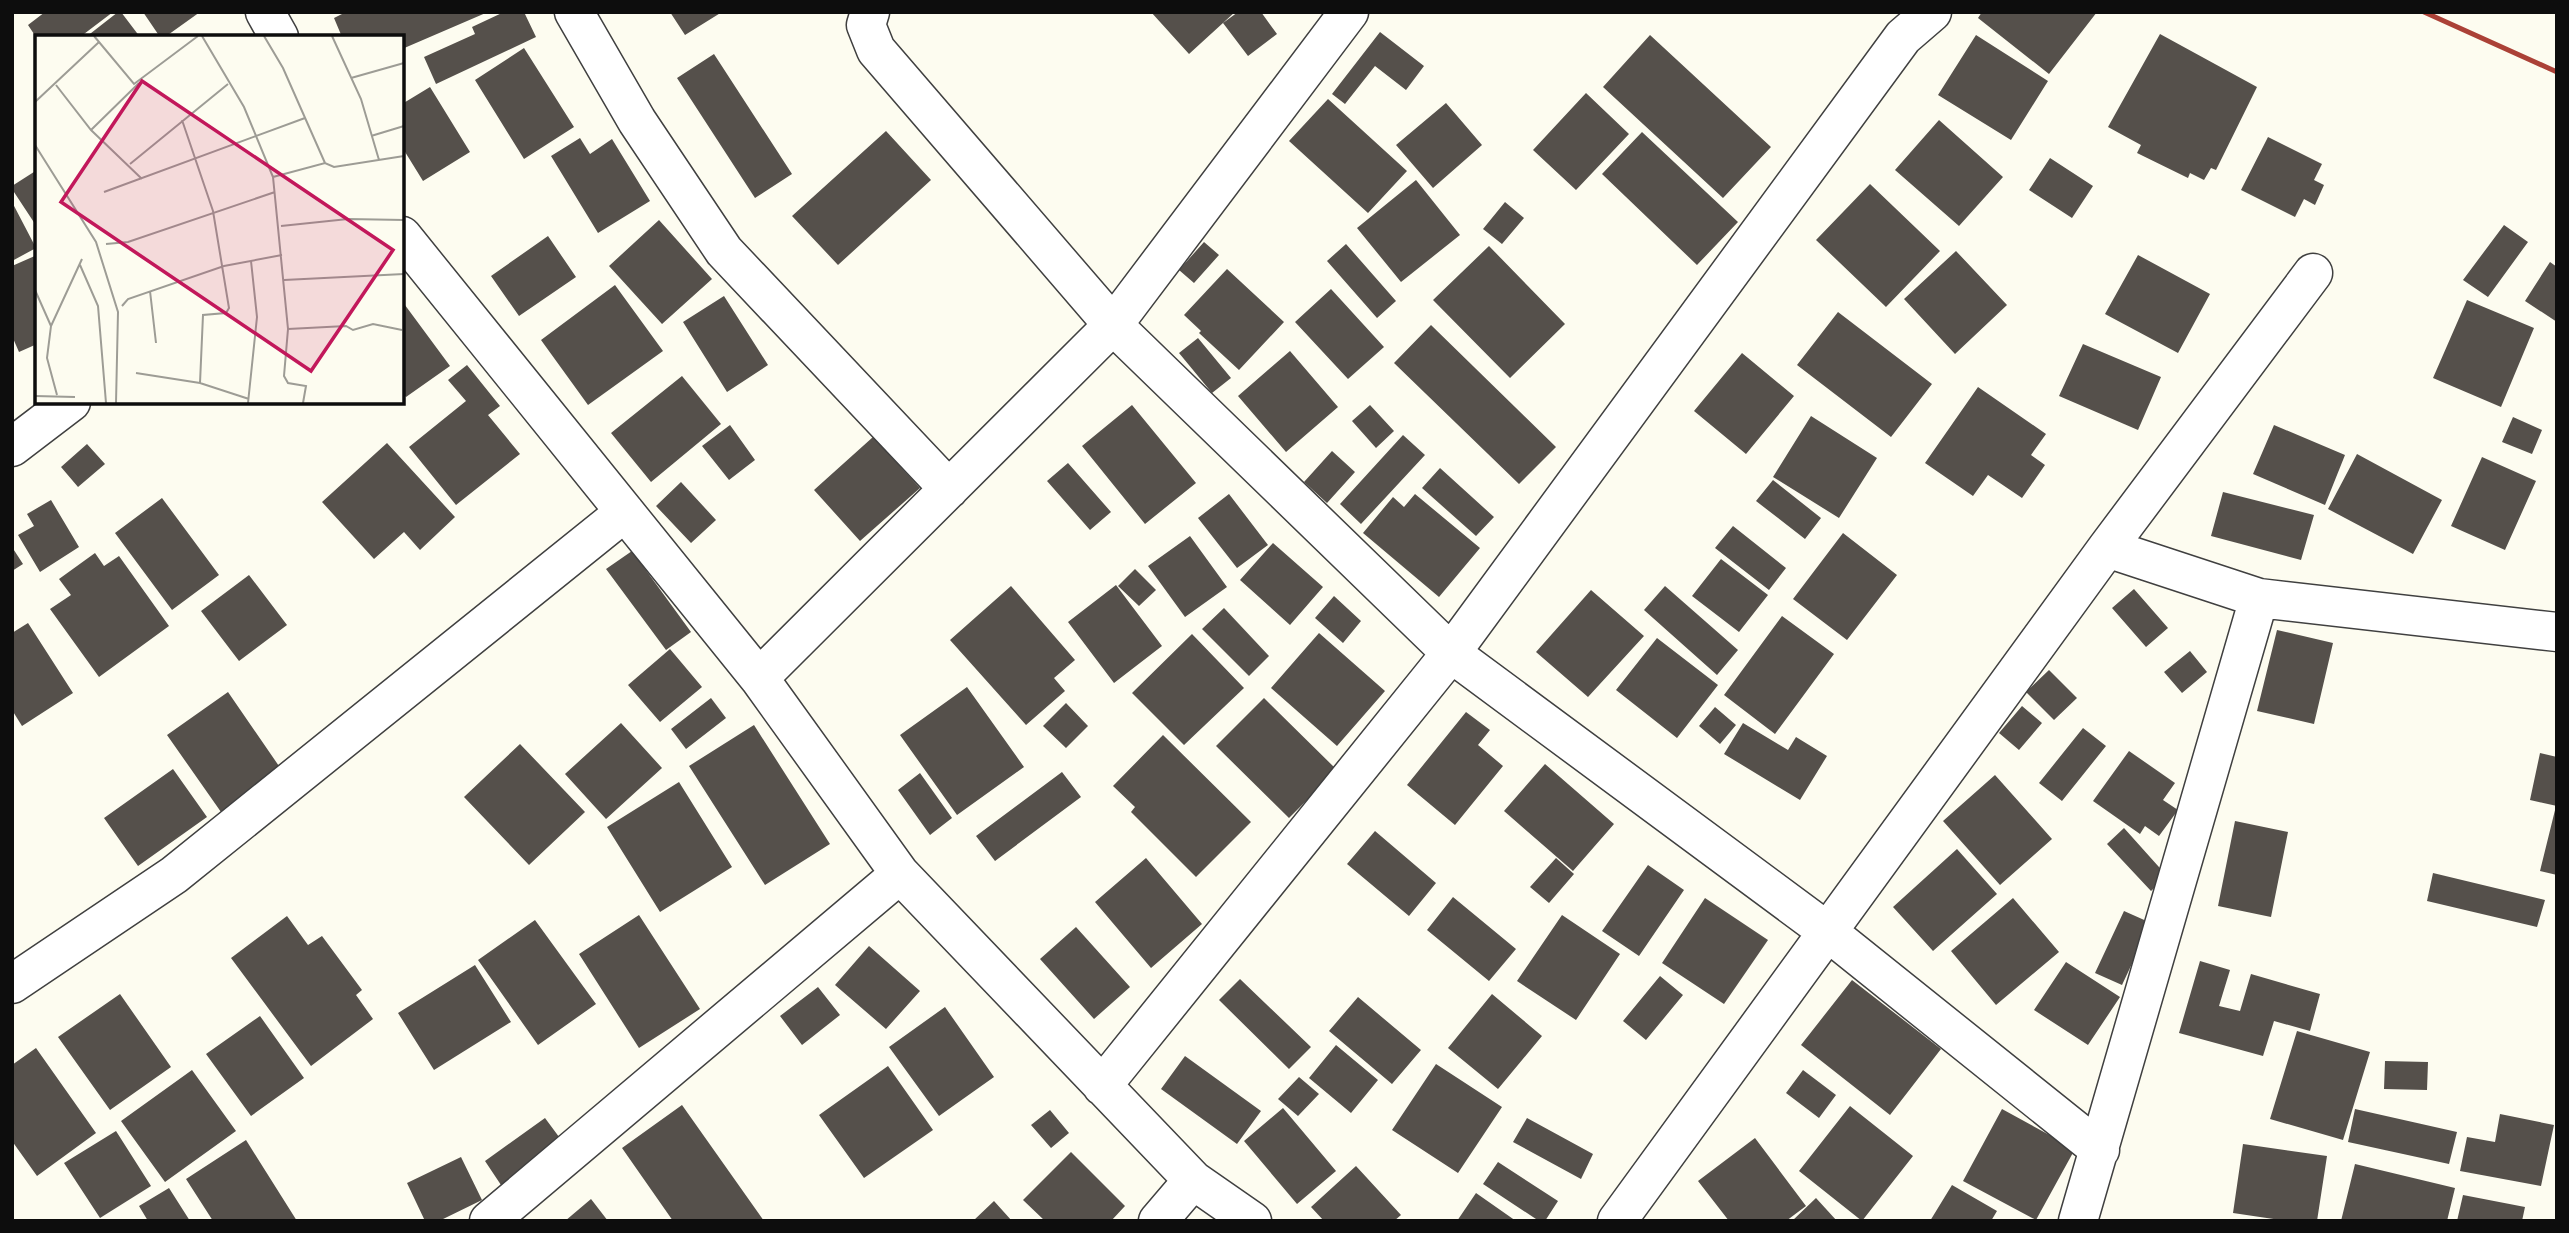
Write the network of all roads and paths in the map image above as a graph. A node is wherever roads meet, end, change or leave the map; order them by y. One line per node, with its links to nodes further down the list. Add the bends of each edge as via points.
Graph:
1 (265, 12): 6 (street)
2 (574, 12): 12 (street, via 636,121 724,251)
3 (870, 12): 9 (street, via 866,25 876,50)
4 (1349, 12): 9 (street)
5 (1932, 12): 17 (street, via 1903,37)
6 (278, 35)
7 (404, 238): 13 (street)
8 (2313, 273): 14 (street)
9 (1113, 325): 12 (street); 17 (street)
10 (68, 404): 11 (street)
11 (12, 447)
12 (949, 489): 18 (street)
13 (625, 512): 18 (street); 21 (street, via 174,875)
14 (2107, 548): 15 (street); 20 (street)
15 (2259, 598): 16 (street); 23 (street)
16 (2557, 632)
17 (1451, 653): 20 (street); 22 (street)
18 (759, 678): 19 (street)
19 (900, 874): 22 (street); 25 (street)
20 (1828, 932): 23 (street); 28 (street)
21 (12, 984)
22 (1102, 1086): 24 (street)
23 (2100, 1150): 29 (street)
24 (1194, 1180): 26 (street); 27 (street)
25 (489, 1221)
26 (1158, 1221)
27 (1252, 1221)
28 (1616, 1221)
29 (2078, 1221)

